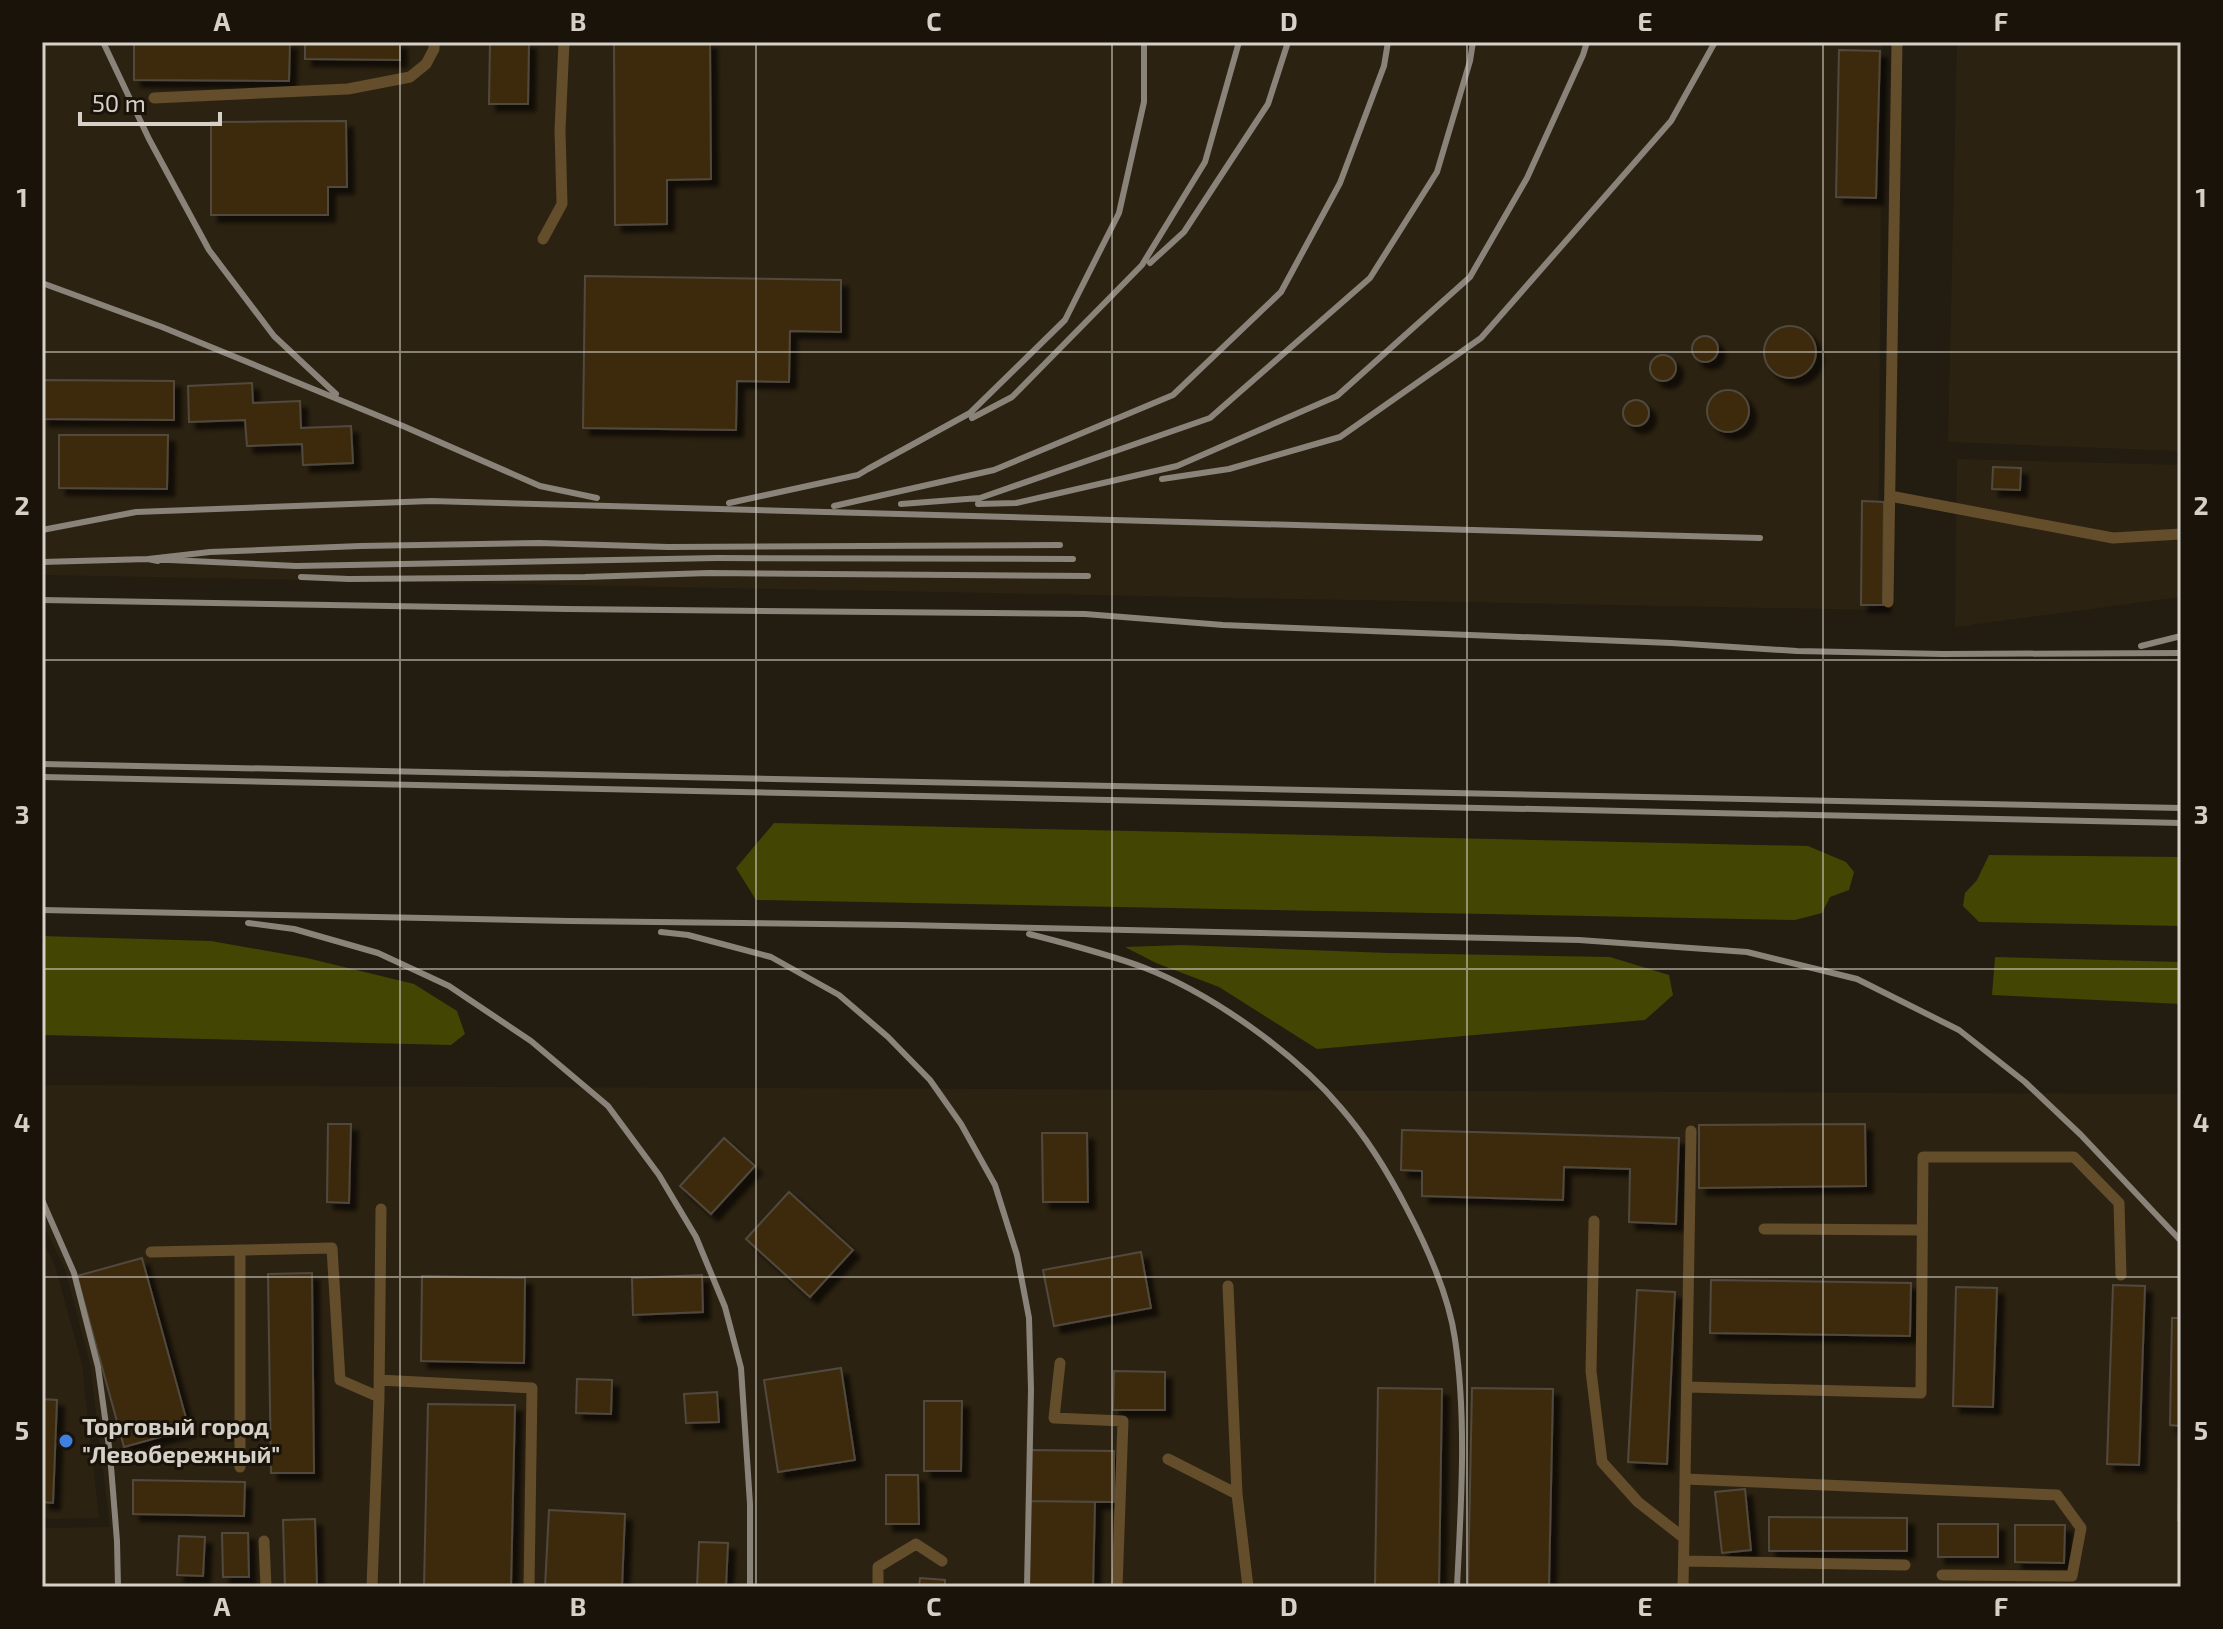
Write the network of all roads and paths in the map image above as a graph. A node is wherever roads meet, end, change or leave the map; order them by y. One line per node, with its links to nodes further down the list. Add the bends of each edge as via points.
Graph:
1 (434, 42): 4 (lane, via 426,64 410,77 348,89)
2 (564, 42): 5 (lane, via 562,204)
3 (1897, 42): 6 (lane)
4 (154, 98)
5 (543, 239)
6 (1890, 496): 7 (lane, via 2113,538); 8 (lane)
7 (2181, 534)
8 (1888, 602)
9 (1691, 1131): 20 (lane)
10 (381, 1209): 19 (lane)
11 (1594, 1221): 26 (lane, via 1591,1371 1602,1462 1638,1502)
12 (1764, 1229): 13 (lane)
13 (1922, 1230): 16 (lane, via 1923,1157 2074,1157 2119,1203); 20 (lane, via 1921,1393)
14 (240, 1250): 15 (lane); 21 (lane, via 332,1248 340,1380); 23 (lane)
15 (151, 1252)
16 (2121, 1275)
17 (1228, 1286): 25 (lane)
18 (1060, 1363): 36 (lane, via 1054,1418 1123,1421)
19 (379, 1380): 21 (lane); 34 (lane, via 532,1388)
20 (1687, 1387): 24 (lane)
21 (379, 1397): 33 (lane)
22 (1168, 1459): 25 (lane)
23 (240, 1467)
24 (1685, 1479): 26 (lane); 31 (lane, via 2057,1495 2081,1528 2072,1576)
25 (1237, 1494): 37 (lane)
26 (1684, 1538): 29 (lane)
27 (264, 1541): 32 (lane)
28 (942, 1561): 35 (lane, via 916,1544 878,1567)
29 (1684, 1561): 30 (lane); 38 (lane)
30 (1905, 1565)
31 (1942, 1575)
32 (266, 1587)
33 (372, 1587)
34 (529, 1587)
35 (878, 1587)
36 (1117, 1587)
37 (1248, 1587)
38 (1683, 1587)

